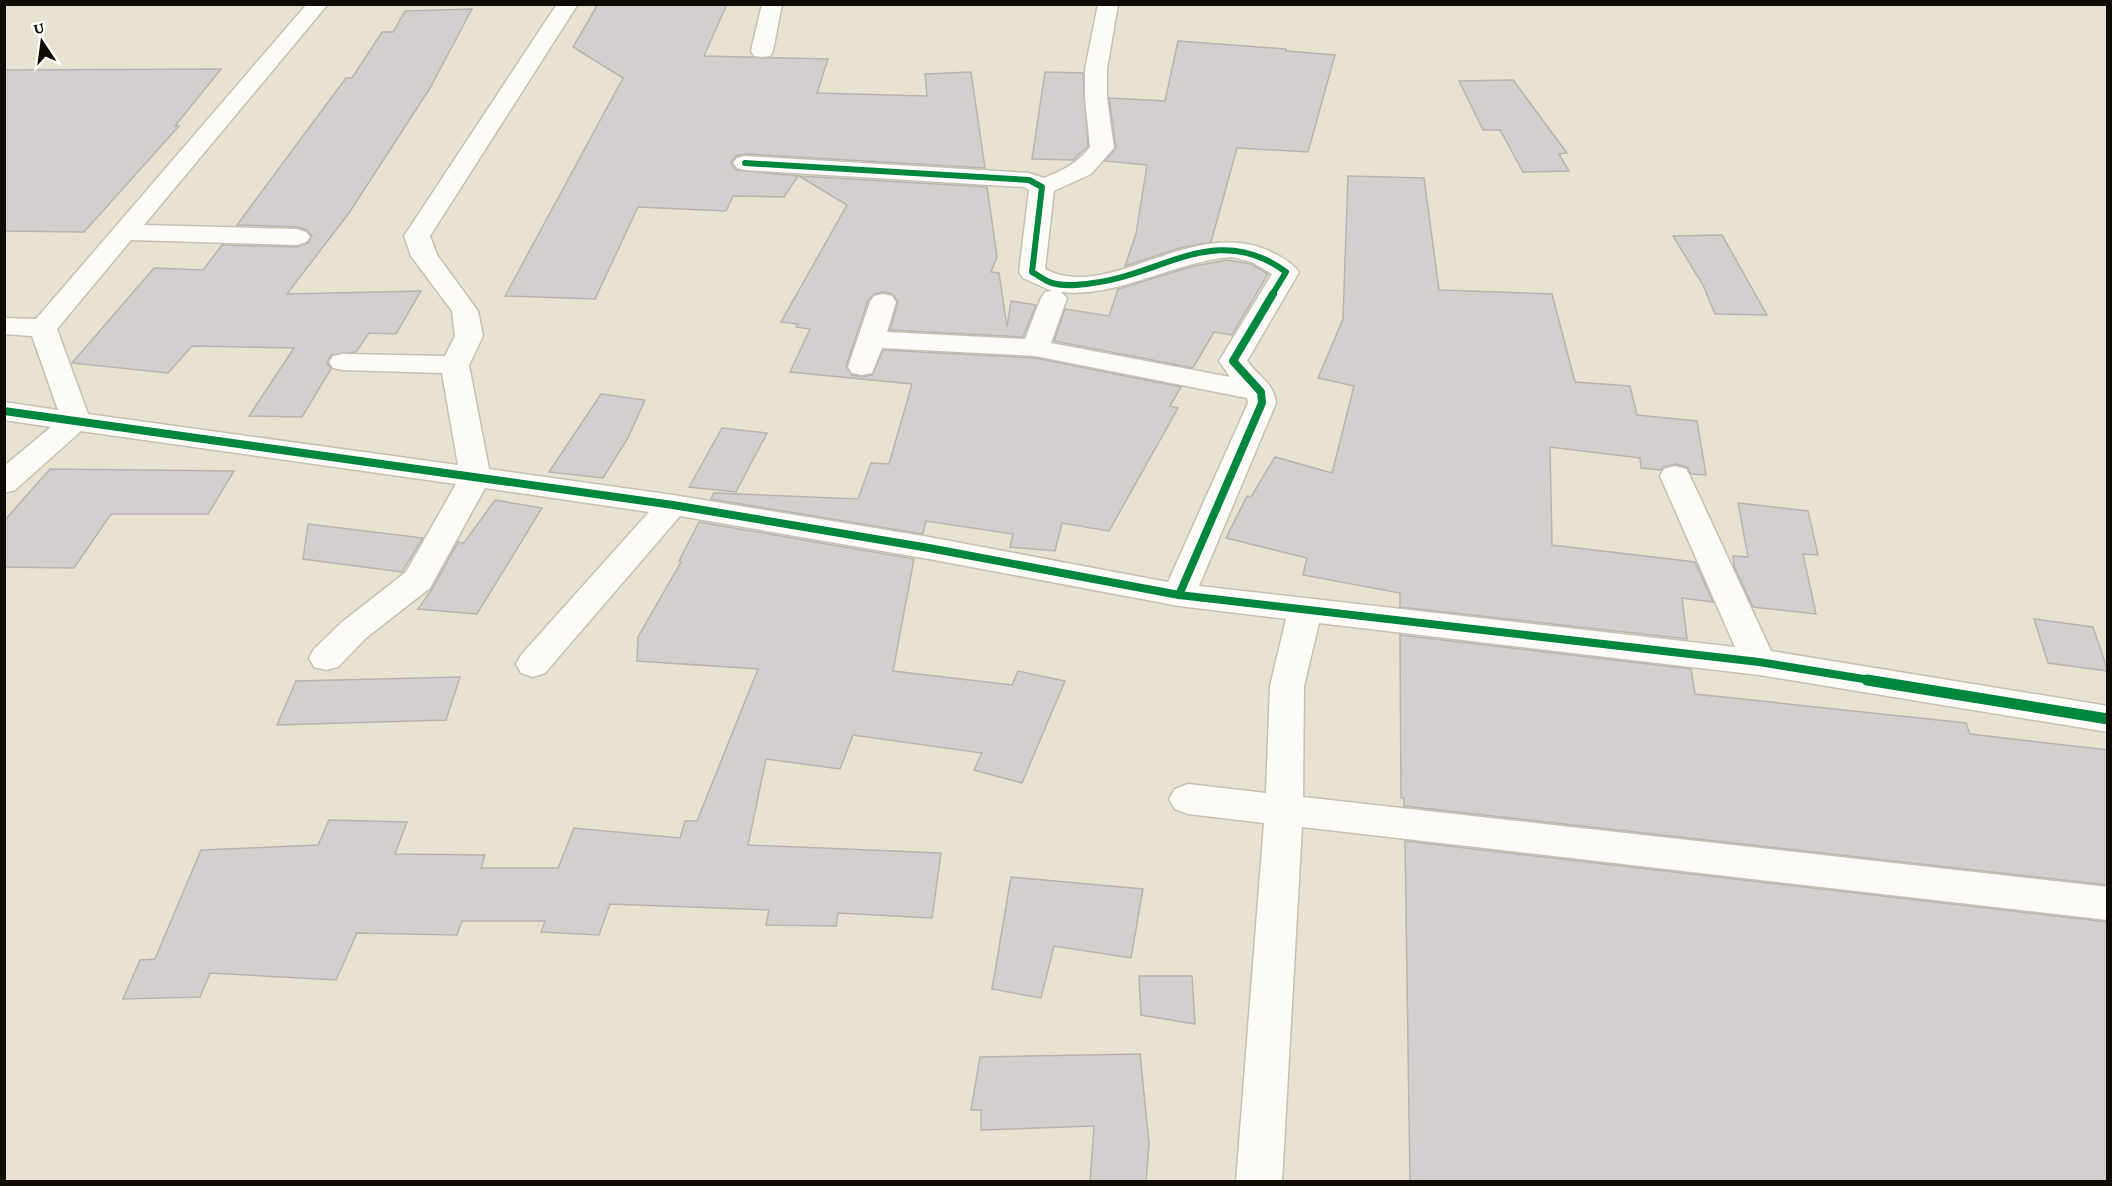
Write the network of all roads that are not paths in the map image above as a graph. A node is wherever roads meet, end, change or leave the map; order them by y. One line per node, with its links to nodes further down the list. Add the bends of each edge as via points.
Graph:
1 (318, 4): 8 (street)
2 (568, 4): 17 (street, via 417,236 424,256 465,311 469,336)
3 (772, 4): 5 (street)
4 (1108, 4): 7 (street, via 1096,69 1102,148 1079,173)
5 (762, 51)
6 (745, 163): 7 (street, via 1029,180)
7 (1042, 187): 19 (street, via 1032,272 1044,282 1082,286 1209,250 1233,249 1272,261 1286,272 1233,361)
8 (125, 232): 9 (street); 13 (street)
9 (297, 237)
10 (1054, 298): 15 (street)
11 (883, 302): 14 (street)
12 (4, 326): 13 (street)
13 (43, 328): 21 (street)
14 (872, 339): 15 (street); 18 (street)
15 (1035, 348): 19 (street)
16 (343, 362): 17 (street)
17 (455, 365): 23 (street)
18 (862, 367)
19 (1261, 392): 26 (street, via 1262,403)
20 (4, 411): 21 (street)
21 (76, 420): 23 (street); 24 (street)
22 (1676, 476): 29 (street)
23 (475, 478): 25 (street); 28 (street, via 418,580 354,630)
24 (4, 483)
25 (673, 505): 26 (street); 30 (street)
26 (1179, 595): 27 (street)
27 (1305, 610): 29 (street); 33 (street, via 1287,686)
28 (326, 658)
29 (1759, 662): 31 (street)
30 (533, 664)
31 (2108, 718)
32 (1188, 799): 33 (street)
33 (1284, 811): 34 (street); 35 (street)
34 (2108, 904)
35 (1259, 1182)

